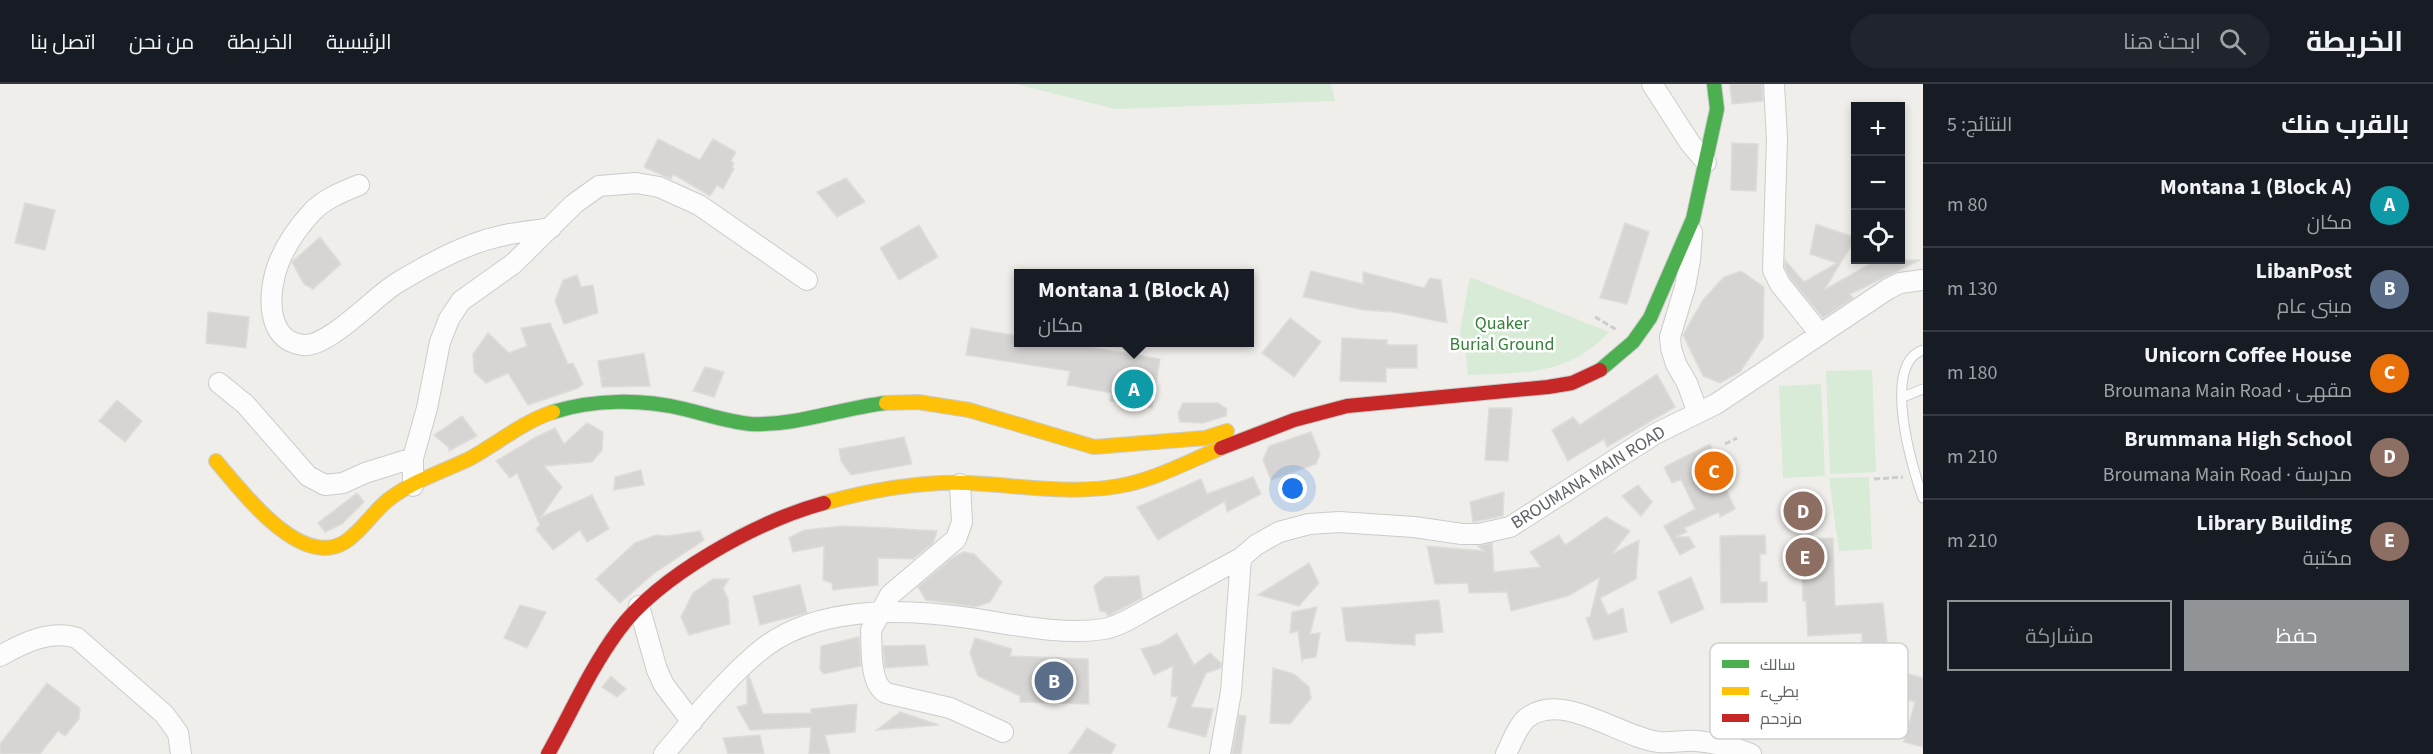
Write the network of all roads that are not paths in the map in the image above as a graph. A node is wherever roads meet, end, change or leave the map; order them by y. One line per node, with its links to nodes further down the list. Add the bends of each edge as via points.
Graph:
1 (1652, 84): 4 (street)
2 (1714, 84): 4 (main road, via 1717,109)
3 (1774, 84): 10 (street, via 1777,140 1773,270)
4 (1706, 162): 6 (main road)
5 (359, 185): 7 (street, via 314,210 279,261 273,287 273,318 291,343 308,345 320,341 395,284 463,250 496,237)
6 (1694, 219): 15 (street, via 1690,260 1670,337 1676,364); 16 (main road, via 1650,318 1633,342 1596,373 1548,387 1347,406 1291,419)
7 (551, 228): 8 (street, via 599,186 636,183 659,187 699,205); 17 (street, via 513,264 461,301 448,319)
8 (807, 280)
9 (1923, 280): 10 (street, BROUMANA MAIN ROAD, via 1888,289)
10 (1820, 334): 15 (street, BROUMANA MAIN ROAD)
11 (1923, 350): 14 (lane, via 1915,352 1906,363)
12 (219, 384): 17 (street, via 245,404 308,476 325,485 343,483)
13 (1923, 389): 14 (lane)
14 (1903, 397): 21 (lane, via 1907,445)
15 (1698, 413): 22 (street, BROUMANA MAIN ROAD, via 1655,434 1509,527 1462,534 1339,522 1309,524 1279,532)
16 (1259, 432): 19 (main road, via 1122,487 1074,490); 20 (main road, via 1237,425 1215,438 1114,448 1094,447 948,405 893,402 754,424 730,422 664,405 587,404 541,417 483,452)
17 (413, 458): 20 (street)
18 (216, 461): 20 (main road, via 251,501 291,536 320,548 341,544 386,502)
19 (960, 484): 23 (main road, via 895,488 791,514 746,533 673,579); 24 (street, via 962,522 956,539 890,595)
20 (413, 486)
21 (1923, 498)
22 (1241, 558): 24 (street, BROUMANA MAIN ROAD, via 1108,628 1063,631 949,616); 32 (street, via 1231,692)
23 (639, 606): 26 (street, via 657,670); 30 (main road, via 588,676)
24 (879, 613): 26 (street, BROUMANA MAIN ROAD, via 845,614 779,638 756,653); 27 (street, via 871,630 879,689 893,696 950,708)
25 (0, 656): 29 (street, via 20,644 56,634 77,638 164,714 178,733)
26 (692, 722): 31 (street, BROUMANA MAIN ROAD)
27 (1003, 732)
28 (1510, 753): 33 (street, via 1525,719 1548,710 1583,715 1659,742 1706,743)
29 (181, 754)
30 (548, 754)
31 (664, 754)
32 (1220, 754)
33 (1750, 754)

